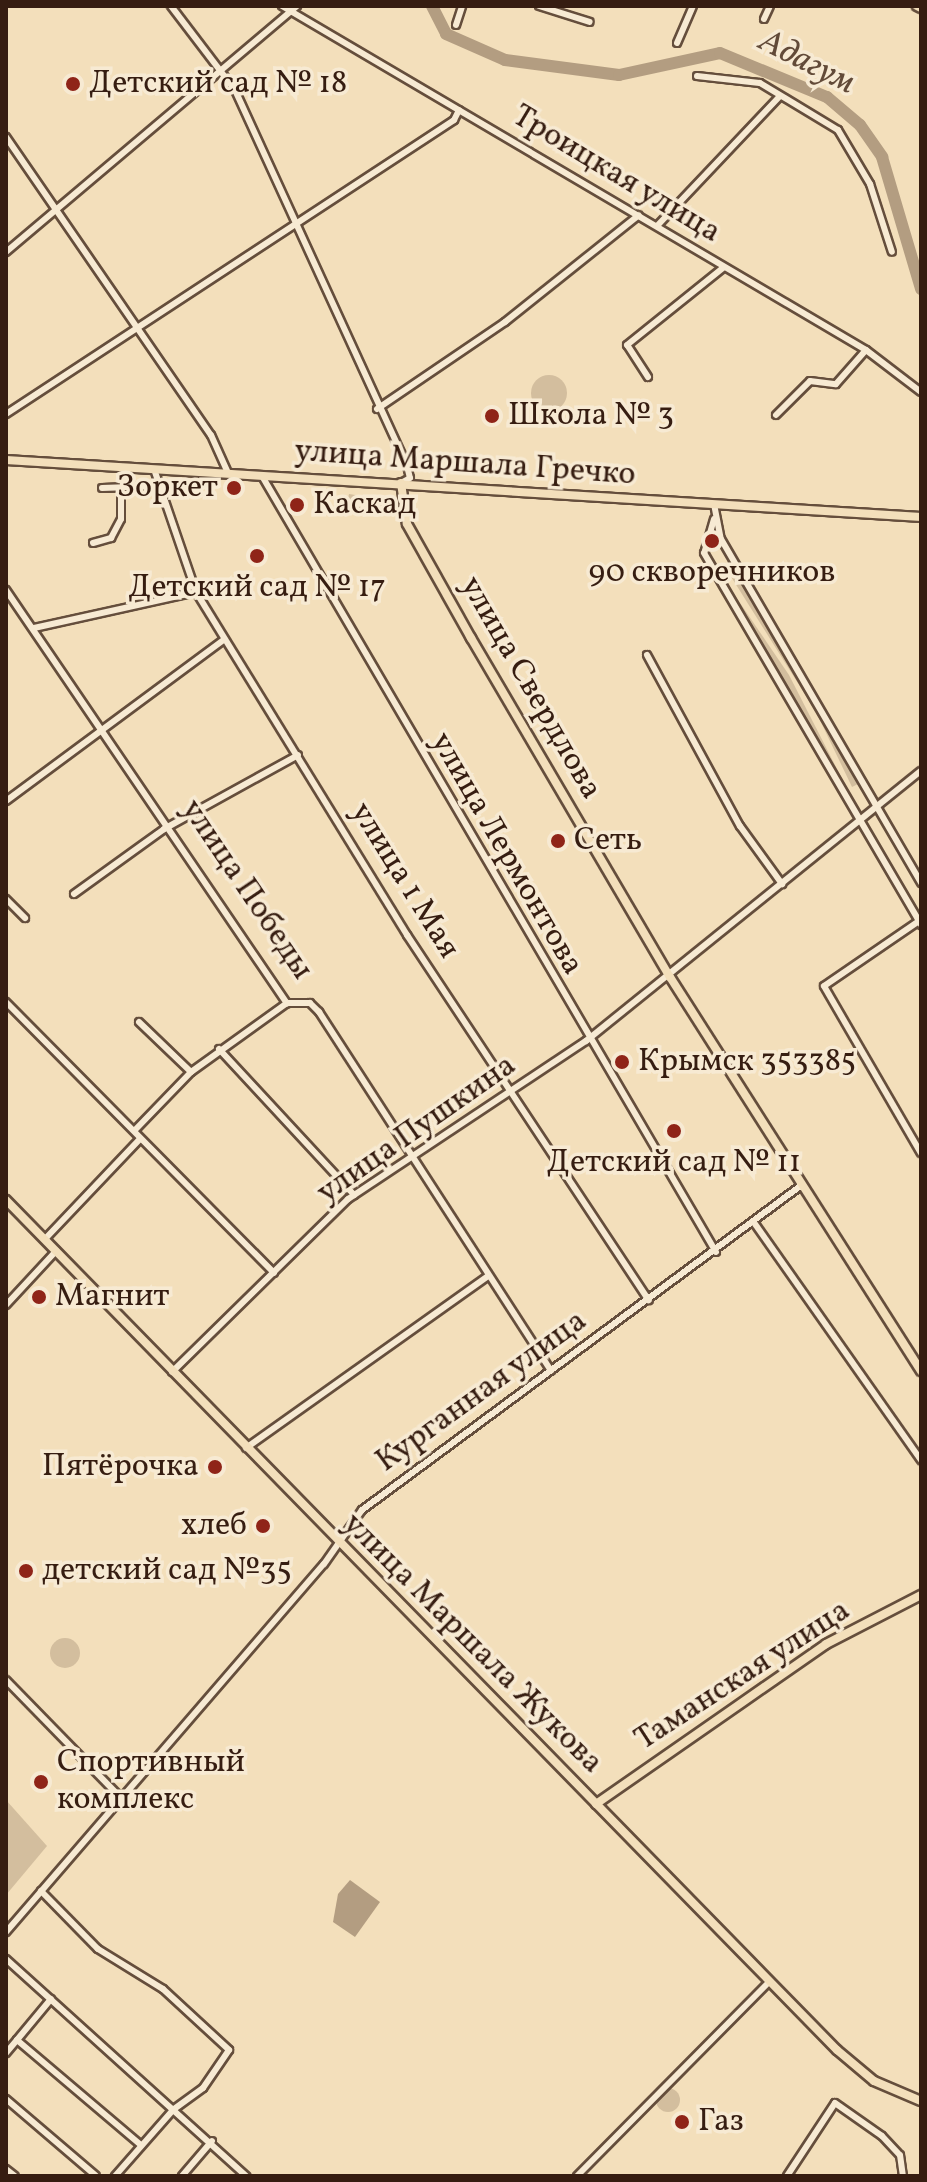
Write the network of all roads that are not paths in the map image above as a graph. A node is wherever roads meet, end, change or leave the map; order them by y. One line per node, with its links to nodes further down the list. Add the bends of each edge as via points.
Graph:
1 (171, 6): 12 (street, улица Свердлова)
2 (282, 6): 7 (street, Троицкая улица)
3 (462, 6): 10 (street)
4 (539, 6): 9 (street)
5 (693, 6): 11 (street)
6 (770, 6): 8 (street)
7 (294, 8): 12 (street); 15 (street, Троицкая улица)
8 (764, 19)
9 (590, 22)
10 (456, 25)
11 (677, 43)
12 (222, 66): 17 (street); 19 (street, улица Свердлова)
13 (697, 76): 14 (street, via 741,76)
14 (780, 96): 20 (street); 22 (street, via 847,141)
15 (459, 110): 18 (street, Троицкая улица); 19 (street, via 454,120)
16 (6, 137): 17 (street)
17 (55, 209): 21 (street); 24 (street)
18 (639, 215): 20 (street, Троицкая улица); 28 (street, via 517,313)
19 (295, 224): 24 (street); 28 (street, улица Свердлова)
20 (657, 226): 23 (street, Троицкая улица)
21 (6, 252)
22 (892, 252)
23 (724, 267): 25 (street, Троицкая улица); 26 (street, via 627,345)
24 (138, 329): 29 (street); 33 (street, via 211,435)
25 (866, 350): 27 (street, Троицкая улица); 30 (street, via 836,384 810,381)
26 (648, 377)
27 (921, 392)
28 (377, 409): 35 (street, улица Свердлова, via 409,473)
29 (6, 414)
30 (776, 415)
31 (6, 460): 32 (main road, улица Маршала Гречко)
32 (154, 469): 33 (main road, улица Маршала Гречко); 36 (street, улица 1 Мая)
33 (228, 473): 34 (main road, улица Маршала Гречко)
34 (262, 476): 35 (main road, улица Маршала Гречко); 65 (street, улица Лермонтова)
35 (401, 483): 39 (main road, улица Маршала Гречко); 61 (main road, улица Свердлова, via 407,524)
36 (159, 486): 38 (street); 44 (street, улица 1 Мая)
37 (102, 488): 38 (street)
38 (121, 488): 42 (street, via 116,529)
39 (714, 504): 40 (main road, улица Маршала Гречко); 41 (street)
40 (921, 517)
41 (713, 519): 52 (street); 53 (street, via 704,553)
42 (93, 543)
43 (6, 590): 45 (street, улица Победы)
44 (196, 592): 45 (street); 46 (street, улица 1 Мая)
45 (34, 628): 48 (street, улица Победы)
46 (225, 639): 48 (street); 49 (street, улица 1 Мая)
47 (647, 655): 56 (street, via 740,826)
48 (106, 728): 51 (street); 54 (street, улица Победы)
49 (298, 755): 54 (street); 68 (street, улица 1 Мая)
50 (921, 771): 52 (street, улица Пушкина)
51 (6, 801)
52 (877, 807): 53 (street, улица Пушкина); 55 (street)
53 (861, 822): 56 (street, улица Пушкина); 60 (street)
54 (173, 826): 57 (street); 63 (street, улица Победы)
55 (921, 883)
56 (782, 884): 61 (street, улица Пушкина)
57 (74, 894)
58 (6, 899): 59 (street)
59 (25, 918)
60 (920, 922): 71 (street, via 824,986)
61 (670, 977): 65 (street, улица Пушкина); 73 (main road, улица Свердлова)
62 (6, 1002): 69 (street)
63 (287, 1003): 66 (street); 72 (street, улица Победы, via 310,1003 319,1012)
64 (139, 1022): 67 (street)
65 (586, 1041): 68 (street, улица Пушкина); 79 (street, улица Лермонтова)
66 (219, 1049): 67 (street); 74 (street)
67 (191, 1072): 69 (street)
68 (514, 1093): 72 (street, улица Пушкина); 82 (street, улица 1 Мая)
69 (135, 1130): 70 (street)
70 (139, 1140): 77 (street); 80 (street)
71 (921, 1153)
72 (411, 1157): 74 (street, улица Пушкина); 81 (street, улица Победы)
73 (803, 1184): 76 (street, Курганная улица); 85 (main road, улица Свердлова)
74 (354, 1195): 80 (street, улица Пушкина)
75 (6, 1200): 77 (main road, улица Маршала Жукова)
76 (755, 1224): 79 (street, Курганная улица); 88 (street)
77 (45, 1239): 78 (main road, улица Маршала Жукова)
78 (56, 1251): 83 (street); 86 (main road, улица Маршала Жукова)
79 (716, 1252): 82 (street, Курганная улица)
80 (274, 1273): 86 (street, улица Пушкина)
81 (488, 1276): 84 (street, улица Победы); 87 (street)
82 (649, 1300): 84 (street, Курганная улица)
83 (6, 1305)
84 (551, 1370): 89 (street, Курганная улица, via 362,1510)
85 (921, 1371)
86 (172, 1372): 87 (main road, улица Маршала Жукова)
87 (245, 1450): 89 (main road, улица Маршала Жукова)
88 (921, 1460)
89 (338, 1543): 92 (street, Курганная улица); 93 (main road, улица Маршала Жукова)
90 (921, 1595): 93 (main road, Таманская улица, via 826,1644)
91 (6, 1680): 92 (street)
92 (120, 1797): 94 (street, Курганная улица)
93 (596, 1804): 97 (main road, улица Маршала Жукова)
94 (41, 1891): 95 (street, Курганная улица); 103 (street, via 98,1949 163,1989 226,2046 227,2061)
95 (6, 1932)
96 (6, 1959): 98 (street)
97 (770, 1981): 102 (main road, улица Маршала Жукова, via 855,2066); 112 (street)
98 (51, 1999): 99 (street); 103 (street)
99 (17, 2040): 100 (street); 105 (street)
100 (6, 2053)
101 (6, 2099): 108 (street)
102 (921, 2101)
103 (173, 2110): 104 (street); 105 (street)
104 (212, 2141): 110 (street); 111 (street)
105 (141, 2145): 109 (street)
106 (6, 2169): 107 (street)
107 (15, 2176)
108 (96, 2176)
109 (115, 2176)
110 (182, 2176)
111 (246, 2176)
112 (577, 2176)
113 (787, 2176): 114 (street, via 835,2103 900,2155)
114 (903, 2176)

